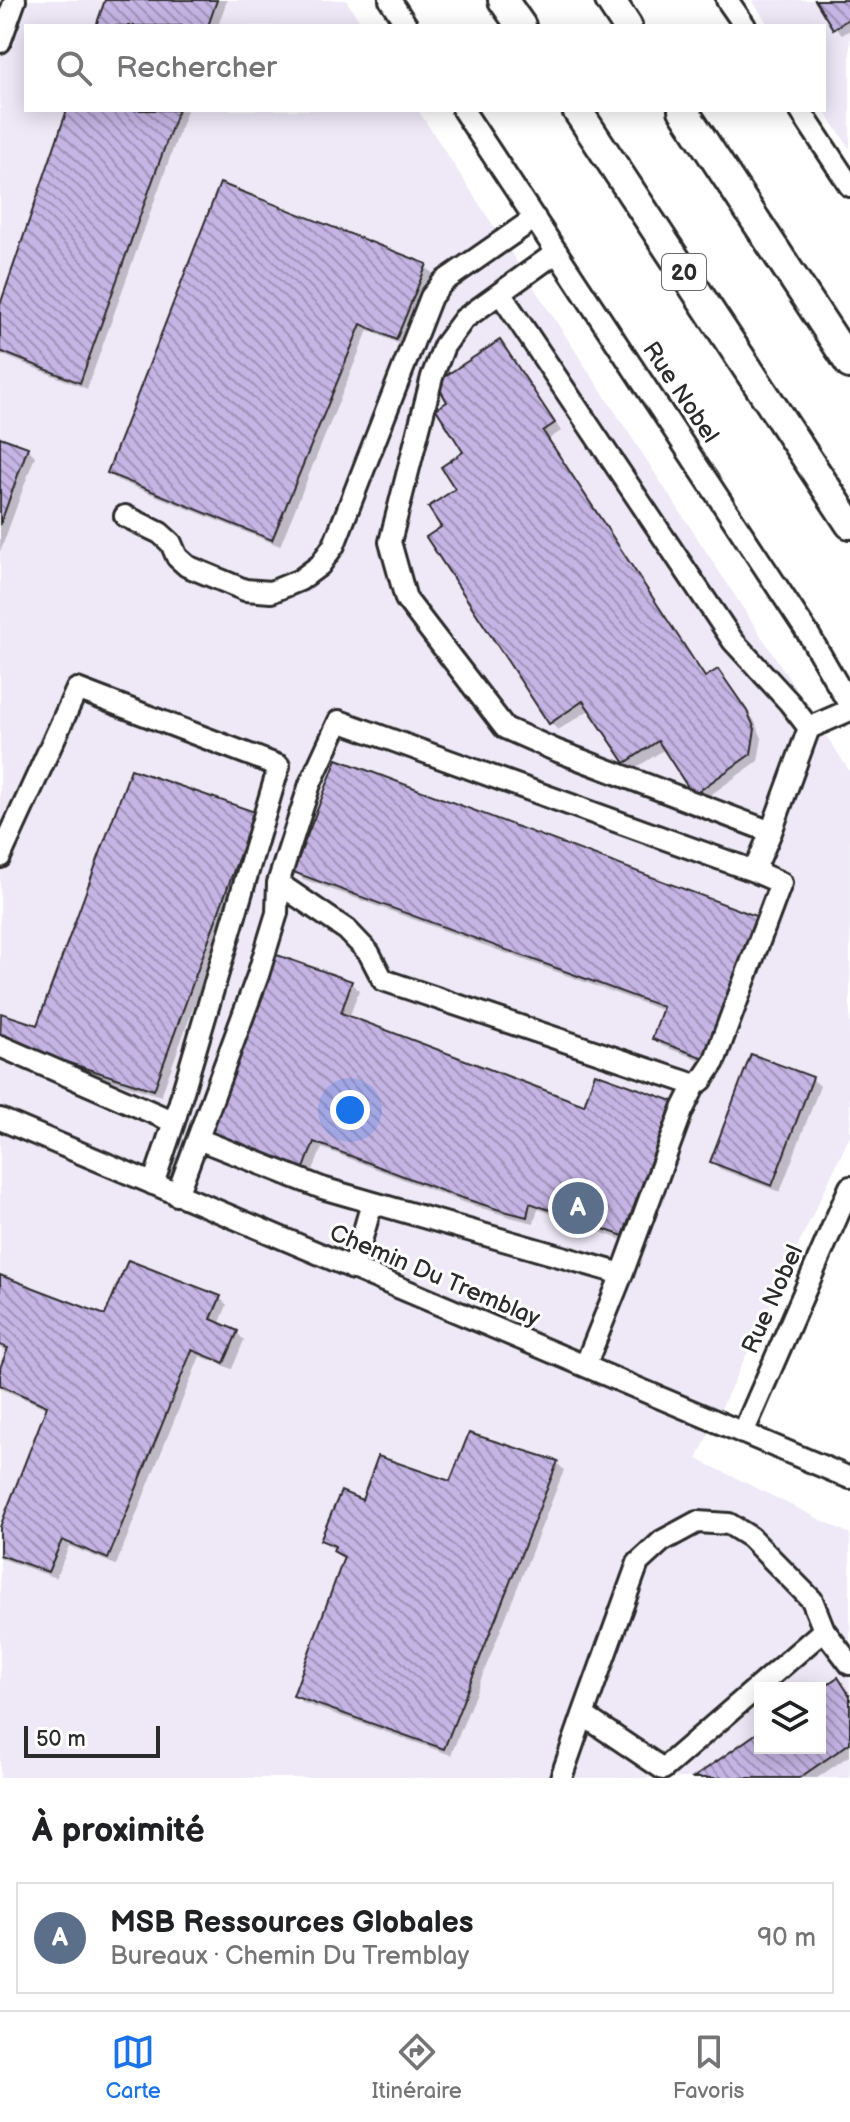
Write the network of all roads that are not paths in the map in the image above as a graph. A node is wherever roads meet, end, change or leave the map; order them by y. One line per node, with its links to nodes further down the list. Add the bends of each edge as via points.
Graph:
1 (15, 0): 10 (street)
2 (390, 0): 6 (street)
3 (503, 0): 7 (highway)
4 (610, 0): 8 (highway)
5 (727, 0): 9 (street)
6 (406, 24)
7 (520, 24)
8 (626, 24)
9 (744, 24)
10 (0, 42)
11 (464, 112): 16 (street, Rue Nobel)
12 (578, 112): 21 (highway, 20)
13 (684, 112): 19 (highway)
14 (801, 112): 15 (street)
15 (850, 186)
16 (535, 218): 17 (street, Rue Nobel); 20 (street, via 443,282 431,297 334,545 300,580 271,592 245,590 187,566 160,533)
17 (557, 252): 18 (street); 22 (street, Rue Nobel, via 804,626)
18 (500, 293): 23 (street, via 733,641); 24 (street, via 464,319 444,346 432,377 390,542 406,599 505,728)
19 (850, 364)
20 (125, 516)
21 (850, 524)
22 (850, 708): 23 (street)
23 (809, 728): 24 (street)
24 (771, 832): 26 (street)
25 (0, 857): 31 (street, via 77,689 279,766)
26 (754, 871): 27 (street, via 339,721 310,784); 29 (street, via 781,883 714,1062)
27 (278, 883): 29 (street, via 347,930 369,953 383,980); 32 (street, via 277,913 258,975)
28 (0, 1046): 31 (street)
29 (695, 1085): 38 (street)
30 (0, 1119): 33 (street, Chemin Du Tremblay)
31 (174, 1122): 33 (street)
32 (198, 1139): 35 (street); 36 (street)
33 (153, 1184): 35 (street, Chemin Du Tremblay)
34 (850, 1187): 40 (street, Rue Nobel)
35 (177, 1195): 37 (street, Chemin Du Tremblay)
36 (372, 1203): 37 (street); 38 (street)
37 (353, 1269): 39 (street, Chemin Du Tremblay)
38 (622, 1274): 39 (street)
39 (585, 1366): 40 (street, Chemin Du Tremblay)
40 (743, 1433): 41 (street, Chemin Du Tremblay)
41 (850, 1478)
42 (824, 1630): 43 (street); 44 (street, via 812,1600 750,1537 729,1524 697,1522 662,1541 638,1563); 45 (street)
43 (850, 1664)
44 (583, 1715): 45 (street); 46 (street)
45 (665, 1773)
46 (561, 1778)

